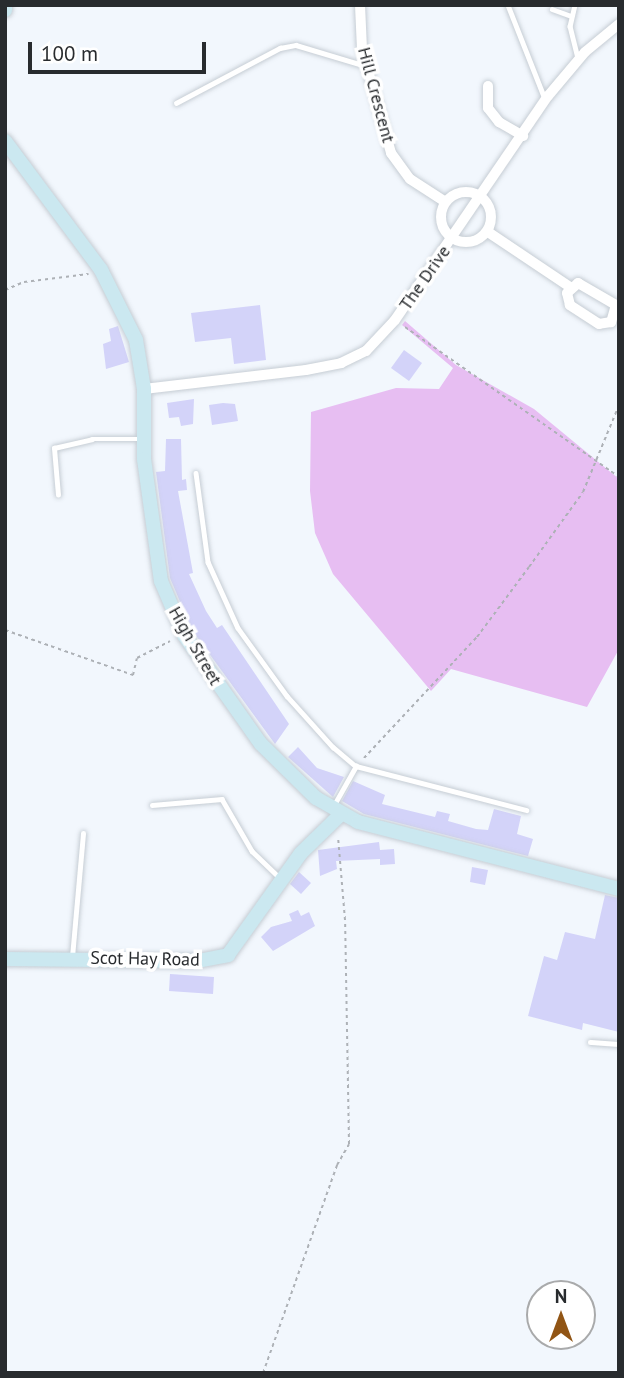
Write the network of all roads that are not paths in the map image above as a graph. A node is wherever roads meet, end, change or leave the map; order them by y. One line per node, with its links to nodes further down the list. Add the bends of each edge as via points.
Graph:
1 (360, 5): 8 (street, Hill Crescent)
2 (508, 5): 10 (lane)
3 (575, 5): 5 (lane)
4 (552, 9): 5 (lane)
5 (572, 16): 7 (lane)
6 (619, 23): 7 (street, The Drive)
7 (578, 61): 10 (street, The Drive)
8 (367, 66): 11 (lane, via 296,44); 15 (street, Hill Crescent, via 384,136 400,169)
9 (488, 86): 12 (street, via 488,108 499,122)
10 (546, 100): 12 (street, The Drive)
11 (176, 103)
12 (523, 136): 14 (street, The Drive)
13 (5, 141): 19 (main road, High Street, via 101,270 136,340)
14 (481, 199): 15 (street, via 458,193); 16 (street, via 492,216); 17 (street, The Drive)
15 (444, 201): 17 (street, via 441,220)
16 (488, 232): 17 (street, via 470,242); 18 (street)
17 (453, 238): 19 (street, The Drive, via 395,320 366,351 341,363)
18 (570, 288): 18 (street, via 584,284 616,305 615,318 598,324 570,305)
19 (144, 389): 20 (main road, High Street)
20 (143, 439): 22 (lane, via 92,439 54,448); 26 (main road, High Street, via 158,567 184,635 261,744)
21 (196, 472): 23 (lane, via 208,562 238,628 305,717)
22 (58, 495)
23 (356, 766): 25 (lane); 26 (lane)
24 (152, 805): 28 (lane, via 222,799 252,851)
25 (526, 810)
26 (336, 812): 28 (main road, Scot Hay Road); 29 (main road, High Street, via 497,860)
27 (83, 832): 30 (lane)
28 (282, 880): 30 (main road, Scot Hay Road, via 237,947 216,960)
29 (619, 889)
30 (72, 958): 31 (main road, Scot Hay Road)
31 (5, 959)
32 (590, 1042): 33 (lane)
33 (619, 1044)

